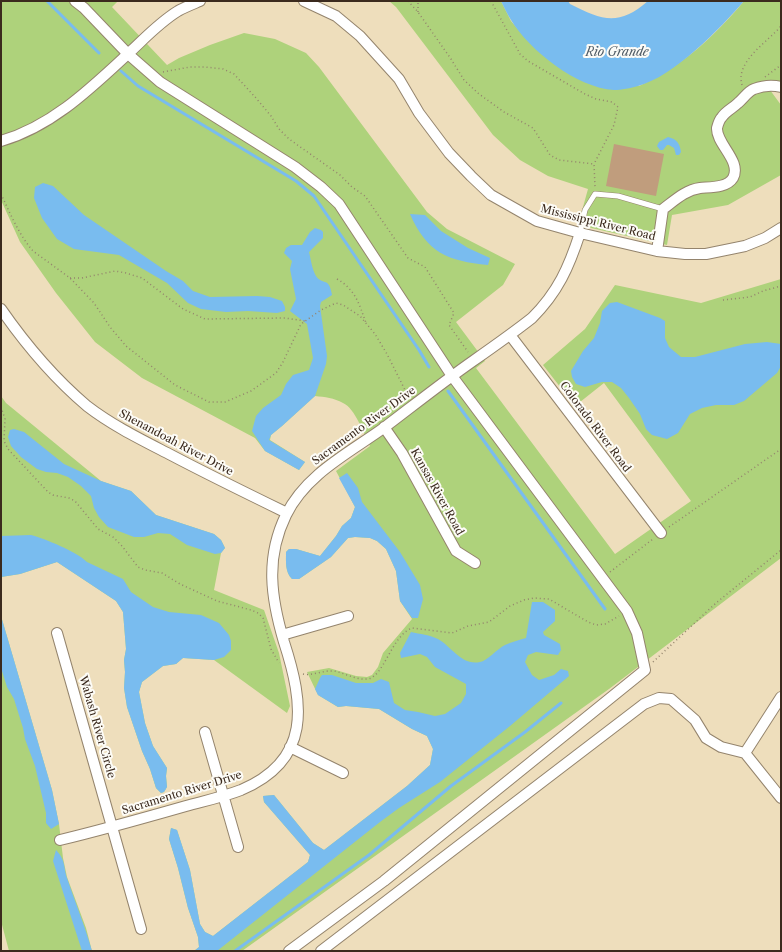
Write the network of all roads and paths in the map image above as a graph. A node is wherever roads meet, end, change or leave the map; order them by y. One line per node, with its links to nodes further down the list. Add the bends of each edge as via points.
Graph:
1 (75, 1): 9 (street)
2 (200, 1): 9 (street, via 178,11 157,26)
3 (304, 1): 18 (street, Mississippi River Road, via 336,16 360,36 399,79 419,113 449,153 491,195 537,221)
4 (408, 1): 7 (path)
5 (418, 1): 7 (path)
6 (491, 1): 13 (path, via 520,54 528,62 585,94 612,102 618,107 614,125)
7 (418, 12): 13 (path, via 464,80 504,112 533,128 550,156 559,160)
8 (781, 26): 11 (path, via 753,52 743,69 741,82)
9 (128, 54): 12 (street, via 84,94 53,116 12,138); 28 (street, via 160,82 295,167 339,204)
10 (781, 87): 11 (street, via 765,86 752,89)
11 (746, 96): 16 (street, via 722,116 717,128 736,169 733,179 717,187 689,191)
12 (1, 141)
13 (594, 164): 15 (path)
14 (1, 194): 20 (path, via 28,245)
15 (595, 194): 16 (lane, via 618,196); 18 (lane, via 585,210)
16 (663, 209): 19 (street)
17 (781, 228): 19 (street, Mississippi River Road, via 746,246 719,252 685,254)
18 (580, 233): 19 (street, Mississippi River Road); 27 (street, Sacramento River Drive, via 556,290 532,318)
19 (657, 251)
20 (70, 278): 25 (path, via 115,271 126,273 142,278 183,309 206,319); 25 (path, via 126,346 175,385 209,402 225,402 251,391 276,373)
21 (337, 279): 26 (path, via 347,285 356,297)
22 (781, 286): 23 (path, via 750,297)
23 (723, 300)
24 (1, 309): 33 (street, Shenandoah River Drive, via 36,356 88,406 120,428)
25 (305, 320): 26 (path, via 336,303 360,316)
26 (367, 325): 29 (path, via 387,354)
27 (510, 335): 28 (street, Sacramento River Drive); 34 (street, Colorado River Road)
28 (452, 376): 29 (street, Sacramento River Drive); 37 (street)
29 (412, 405): 31 (street, Sacramento River Drive)
30 (1, 407): 42 (path, via 5,419 4,441 8,449 48,492 75,501 98,529 113,537 122,546 138,567 162,573 217,601 258,613 263,618 271,649)
31 (384, 427): 33 (street, Sacramento River Drive, via 325,468 305,487); 36 (street, Kansas River Road, via 402,453 456,551)
32 (781, 450): 34 (path)
33 (287, 514): 41 (street, Sacramento River Drive, via 274,548 272,566 275,607)
34 (661, 533): 37 (path)
35 (781, 550): 43 (path, via 716,603)
36 (475, 563)
37 (601, 577): 38 (street)
38 (627, 612): 43 (street, via 637,633); 44 (path, via 605,624 596,625 549,599 534,598 510,606 489,622 468,626 452,633 412,628 406,630 372,678 356,678 334,671)
39 (348, 616): 41 (street)
40 (58, 633): 52 (street, Wabash River Circle)
41 (282, 635): 47 (street, Sacramento River Drive, via 290,659 299,704 298,724)
42 (281, 666)
43 (645, 670): 56 (street, via 384,881)
44 (302, 674)
45 (781, 697): 48 (street)
46 (205, 732): 50 (street)
47 (290, 747): 49 (street); 50 (street, Sacramento River Drive, via 284,759 270,773 243,789)
48 (745, 753): 51 (street); 57 (street, via 721,747 706,738 695,720 671,699 659,698 644,704)
49 (343, 773)
50 (224, 795): 52 (street, Sacramento River Drive); 54 (street)
51 (781, 798)
52 (112, 827): 53 (street, Sacramento River Drive); 55 (street, Wabash River Circle)
53 (60, 840)
54 (238, 847)
55 (140, 929)
56 (289, 951)
57 (321, 951)

